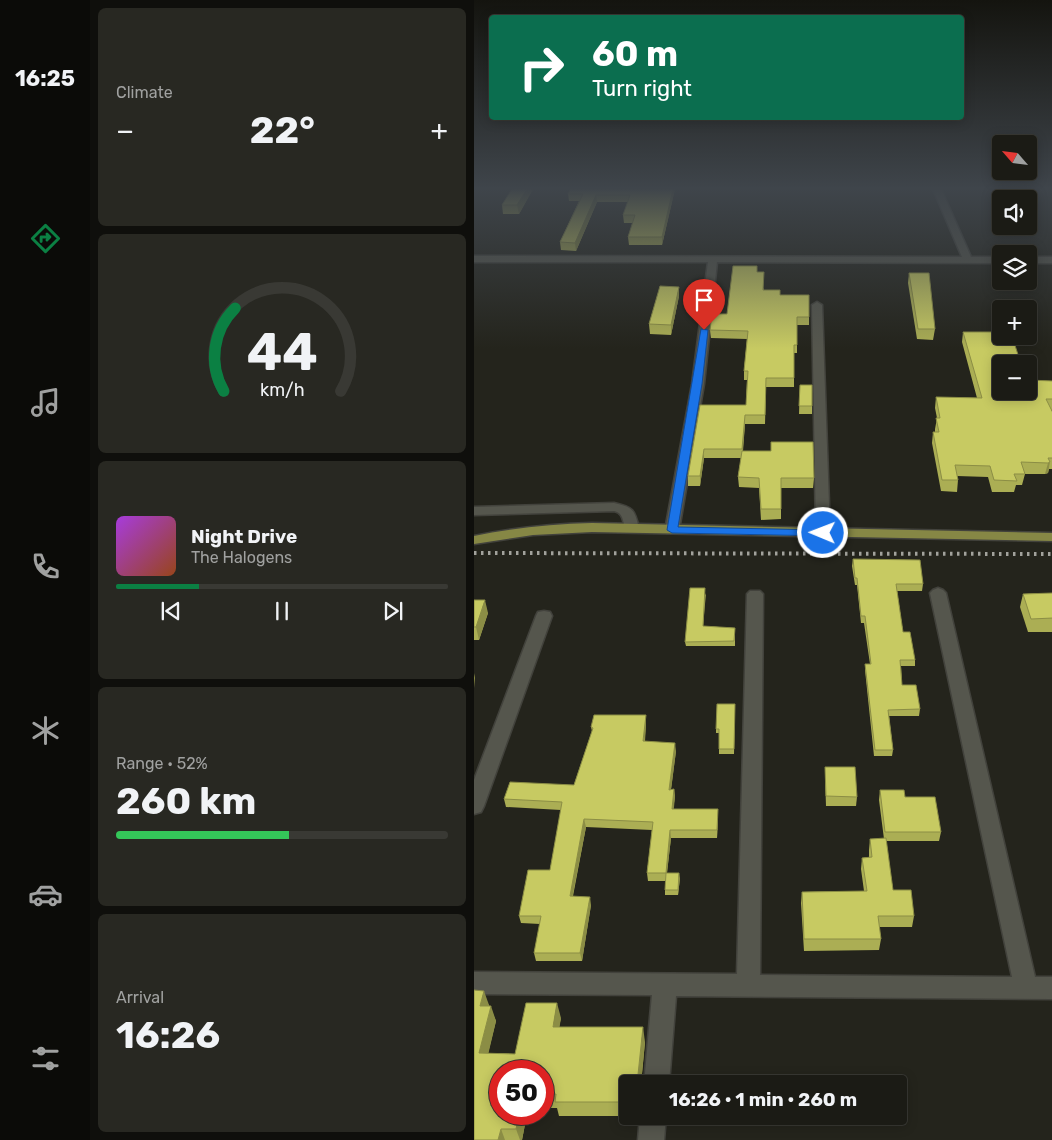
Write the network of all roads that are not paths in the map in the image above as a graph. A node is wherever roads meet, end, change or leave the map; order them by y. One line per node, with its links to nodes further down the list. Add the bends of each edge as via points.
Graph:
1 (958, 242): 4 (street)
2 (474, 259): 3 (street)
3 (713, 259): 4 (street); 11 (street, via 698,384)
4 (966, 260): 5 (street)
5 (992, 260)
6 (1037, 260): 7 (street)
7 (1052, 260)
8 (817, 305): 12 (street)
9 (474, 511): 10 (street, via 614,507 624,509 629,515)
10 (632, 529): 11 (main road); 14 (main road, via 544,528)
11 (672, 530): 12 (main road)
12 (823, 533): 13 (main road)
13 (1052, 537)
14 (474, 540)
15 (754, 594): 21 (street)
16 (938, 594): 22 (street)
17 (544, 616): 18 (street)
18 (474, 806)
19 (474, 983): 20 (street)
20 (664, 985): 21 (street); 24 (street)
21 (748, 986): 22 (street)
22 (1026, 988): 23 (street)
23 (1052, 988)
24 (657, 1075)
25 (652, 1125): 26 (street)
26 (651, 1140)

